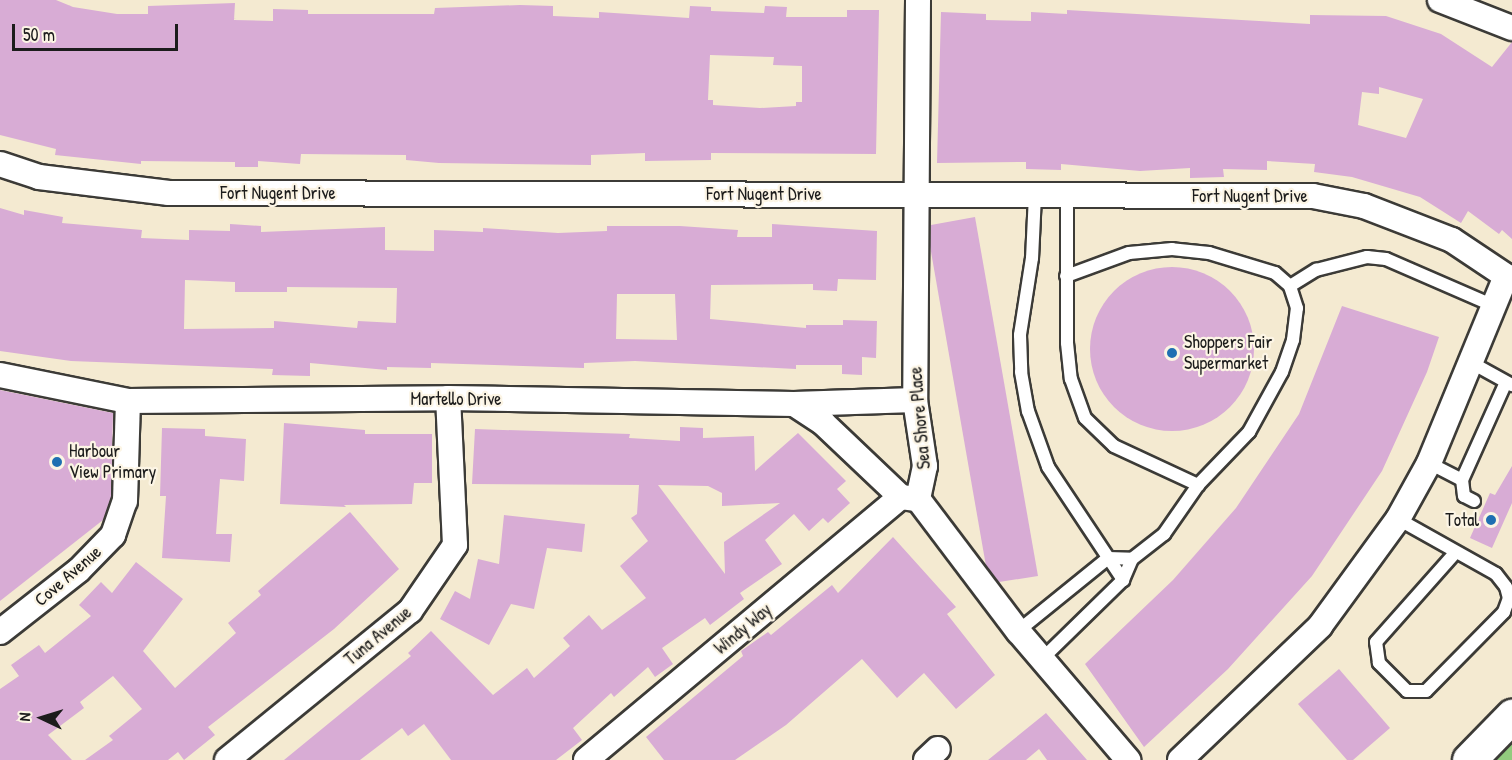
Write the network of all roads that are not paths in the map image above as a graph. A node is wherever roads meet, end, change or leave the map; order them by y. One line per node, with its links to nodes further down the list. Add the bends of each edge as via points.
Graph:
1 (918, 0): 5 (street, Sea Shore Place)
2 (1440, 0): 3 (street)
3 (1512, 28)
4 (0, 164): 5 (street, Fort Nugent Drive, via 39,177 169,193)
5 (916, 195): 6 (street, Fort Nugent Drive); 16 (street, Sea Shore Place)
6 (1035, 195): 7 (street, Fort Nugent Drive); 26 (lane, via 1032,258 1020,335 1026,402 1048,467)
7 (1067, 195): 8 (lane); 9 (street, Fort Nugent Drive, via 1313,196 1364,206 1452,240)
8 (1066, 276): 10 (lane, via 1129,253 1173,249 1245,262 1275,273); 21 (lane, via 1071,379 1085,418 1114,446)
9 (1509, 278): 11 (street)
10 (1290, 286): 11 (lane, via 1316,270 1367,256 1386,259); 21 (lane, via 1297,308 1293,340 1282,372 1249,432)
11 (1494, 306): 12 (street)
12 (1472, 363): 14 (lane); 19 (street)
13 (0, 375): 17 (street, Martello Drive)
14 (1509, 384): 20 (lane)
15 (448, 398): 17 (street, Martello Drive); 18 (street, Martello Drive); 33 (street, Tuna Avenue, via 455,545 411,611)
16 (915, 400): 18 (street, Martello Drive); 22 (street, Sea Shore Place, via 925,466)
17 (128, 401): 30 (street, Cove Avenue, via 125,501 113,535 79,570)
18 (794, 404): 22 (street, via 823,423)
19 (1429, 463): 20 (lane); 24 (street)
20 (1462, 480): 23 (lane, via 1464,496)
21 (1198, 485): 27 (lane, via 1164,534)
22 (909, 498): 29 (street); 34 (street, Windy Way)
23 (1474, 501)
24 (1398, 519): 25 (lane); 36 (street, via 1320,626)
25 (1456, 552): 25 (lane, via 1496,574 1509,598 1504,612 1426,691 1407,691 1379,663 1376,642)
26 (1108, 558): 27 (lane); 28 (lane); 29 (lane)
27 (1132, 559): 28 (lane)
28 (1124, 580): 31 (lane)
29 (1018, 631): 31 (street)
30 (0, 632)
31 (1042, 659): 35 (street)
32 (1512, 716): 37 (highway)
33 (227, 760)
34 (586, 760)
35 (1128, 760)
36 (1180, 760)
37 (1468, 760)

